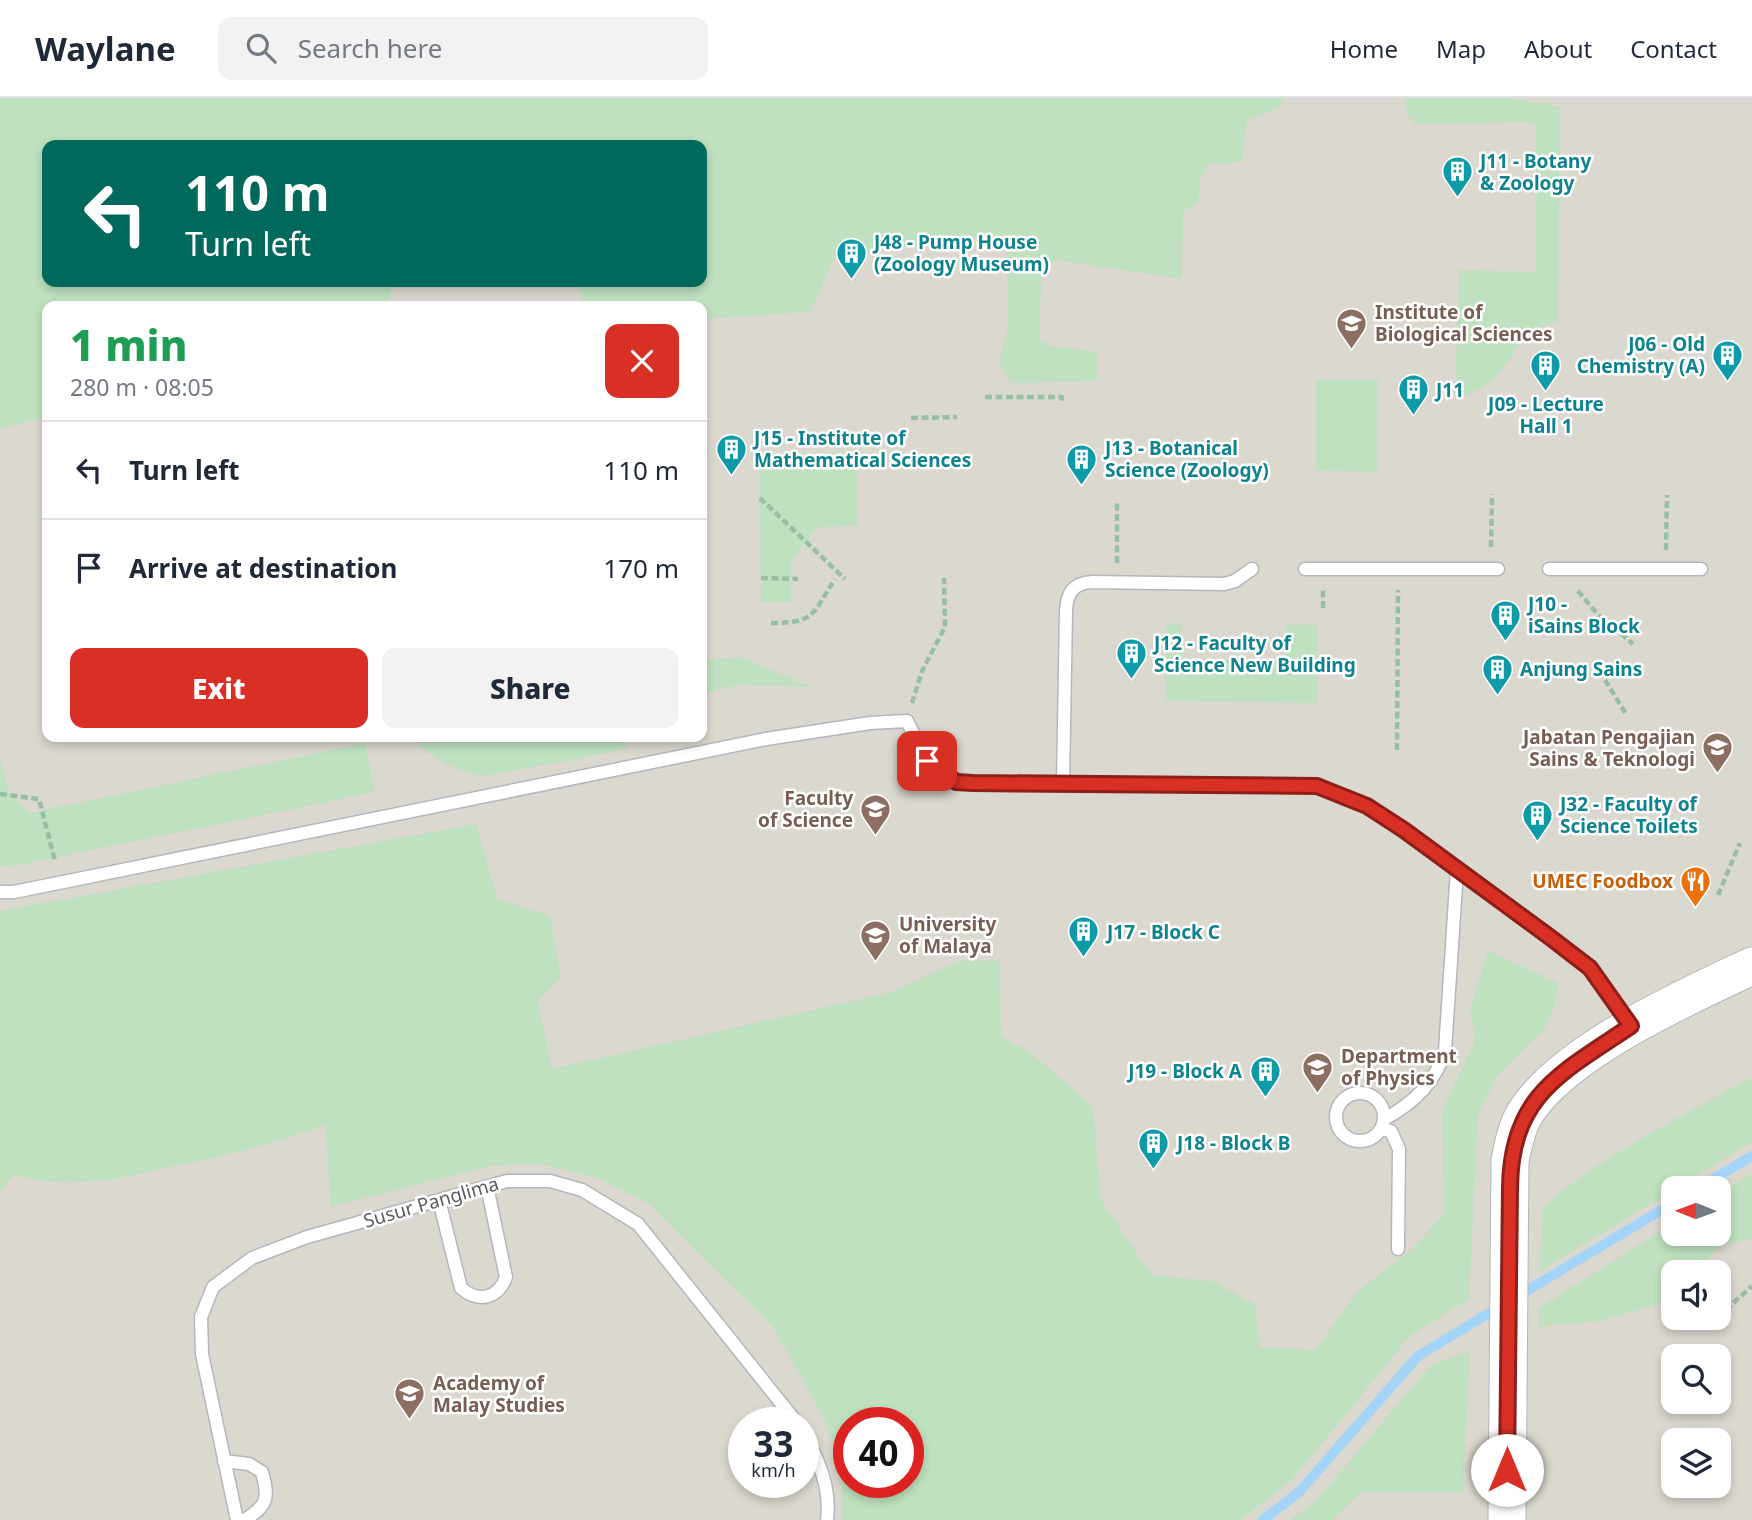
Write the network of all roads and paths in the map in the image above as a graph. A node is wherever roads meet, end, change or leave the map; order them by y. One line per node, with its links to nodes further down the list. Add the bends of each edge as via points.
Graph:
1 (985, 397): 2 (path, via 1062,397)
2 (1062, 404)
3 (957, 417): 4 (path)
4 (911, 418)
5 (1492, 494): 9 (path)
6 (1667, 495): 16 (path)
7 (760, 498): 22 (path)
8 (1117, 501): 10 (path)
9 (1492, 544)
10 (1117, 553)
11 (1252, 569): 30 (lane, via 1236,582 1224,584 1092,582 1073,588 1066,611)
12 (1305, 569): 13 (lane)
13 (1398, 569): 14 (lane); 29 (path)
14 (1498, 569)
15 (1549, 569): 16 (lane)
16 (1666, 569): 17 (lane)
17 (1701, 569)
18 (761, 578): 20 (path)
19 (944, 578): 28 (path, via 945,627 922,671)
20 (799, 579)
21 (835, 579): 24 (path, via 810,618)
22 (845, 579)
23 (1605, 620): 25 (path)
24 (771, 623)
25 (1633, 644)
26 (1605, 680): 27 (path)
27 (1626, 713)
28 (907, 721): 30 (lane, via 927,761 956,782); 34 (lane, via 766,739)
29 (1397, 750)
30 (1063, 783): 33 (lane, via 1317,786 1367,806)
31 (0, 794): 34 (path, via 39,799)
32 (1740, 843): 36 (path)
33 (1457, 870): 38 (lane, via 1590,968); 41 (lane, via 1444,1051 1436,1073 1408,1106 1382,1124 1391,1131 1399,1149)
34 (60, 883): 35 (lane)
35 (0, 892)
36 (1718, 895)
37 (1752, 966): 38 (street)
38 (1631, 1026): 50 (street, via 1552,1083 1523,1116 1510,1161)
39 (487, 1186): 40 (lane, Susur Panglima); 40 (lane, via 506,1277 497,1293 486,1297 461,1288); 44 (lane, Susur Panglima, via 550,1181 582,1190 638,1224)
40 (439, 1200): 45 (lane, Susur Panglima, via 307,1237 252,1258 213,1287 201,1317 202,1354)
41 (1398, 1249)
42 (1752, 1286): 43 (path)
43 (1731, 1305)
44 (784, 1407)
45 (225, 1461): 47 (lane, Susur Panglima); 48 (lane, via 249,1464 262,1472 268,1493 260,1510)
46 (819, 1463): 49 (lane, via 828,1491)
47 (237, 1520)
48 (244, 1520)
49 (827, 1520)
50 (1507, 1520)

